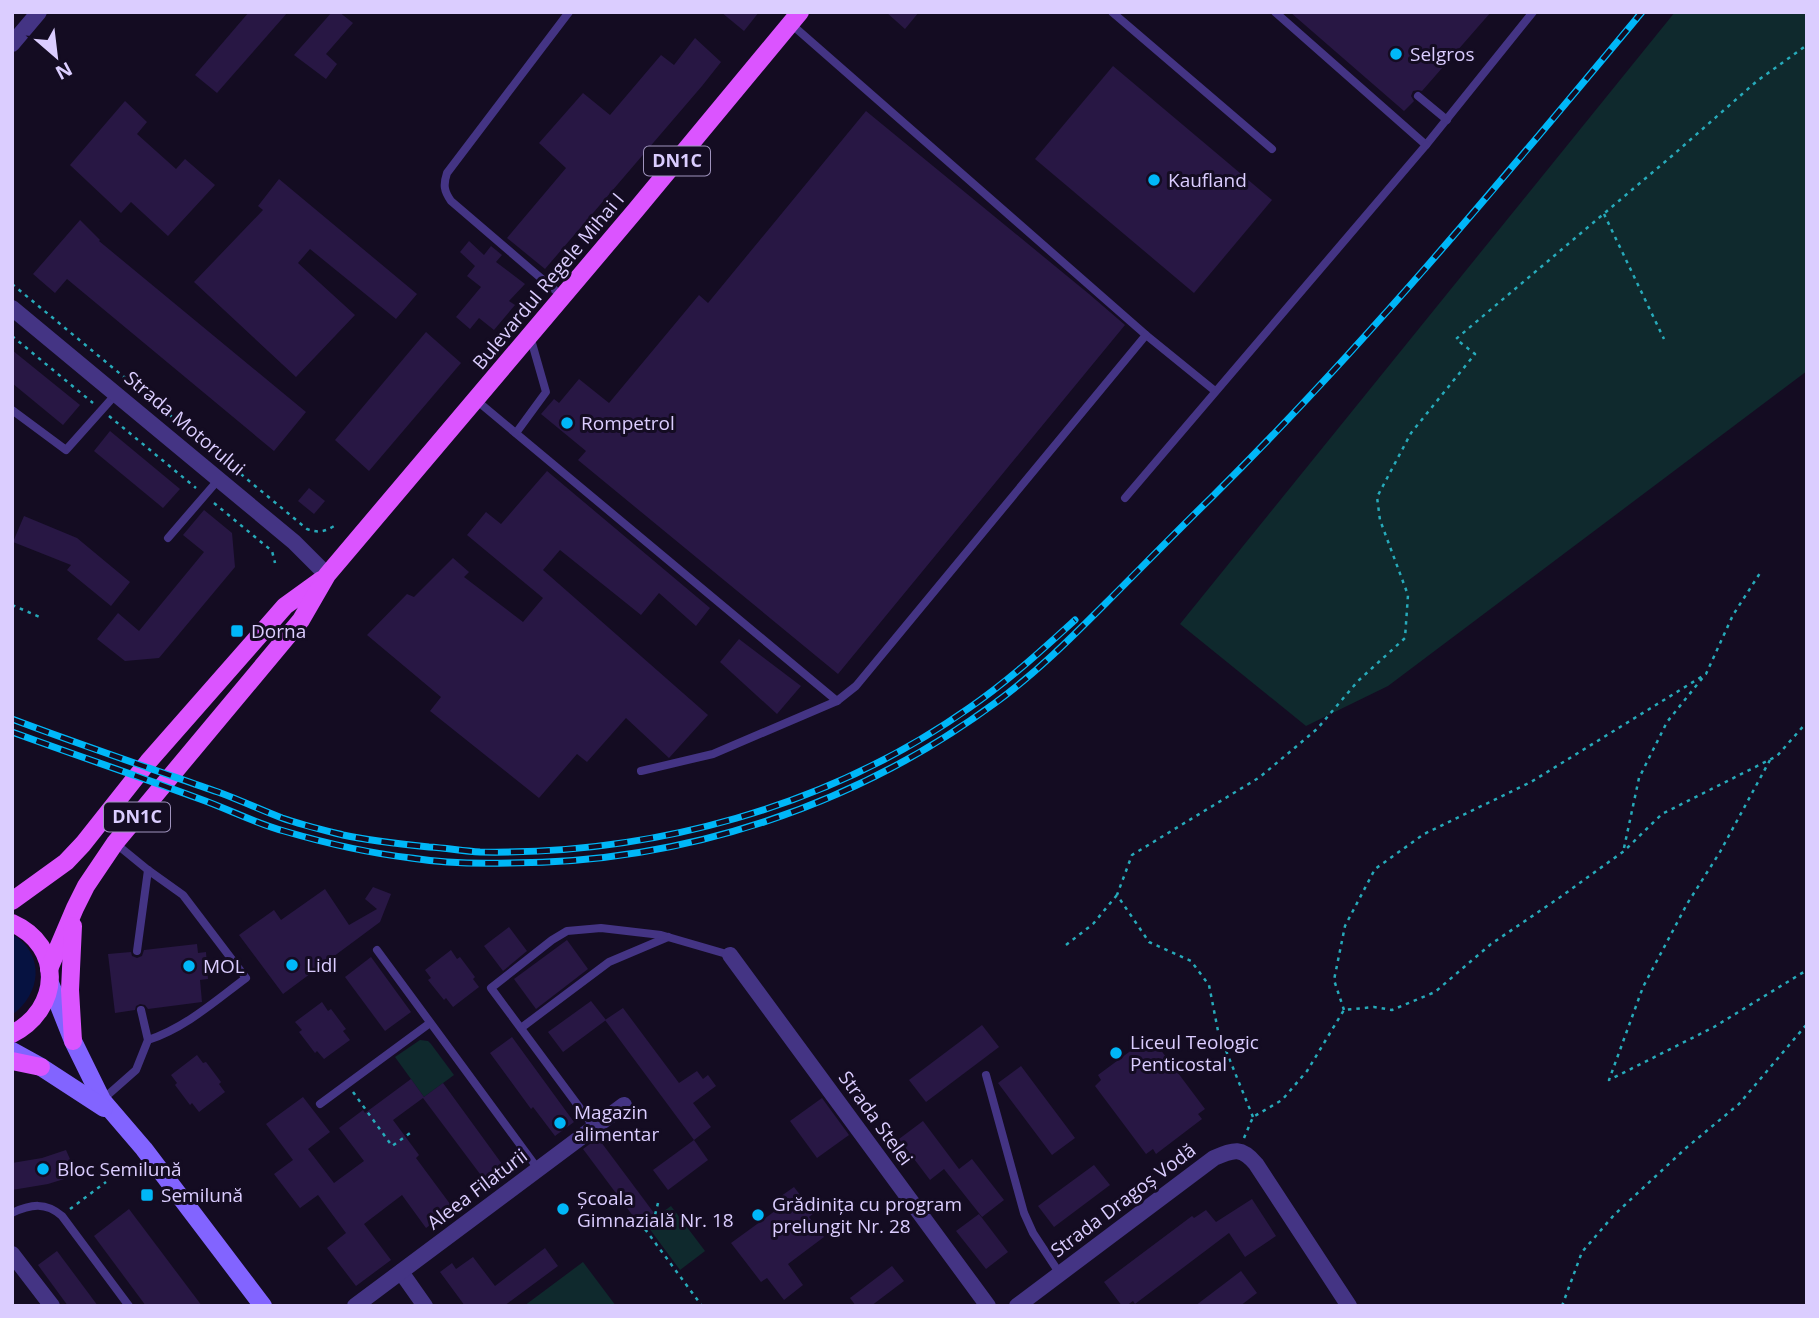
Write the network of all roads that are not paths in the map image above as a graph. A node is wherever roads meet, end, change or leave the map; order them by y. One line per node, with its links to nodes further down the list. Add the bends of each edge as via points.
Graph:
1 (38, 12): 7 (street)
2 (569, 12): 12 (lane, via 443,184 451,201)
3 (1112, 12): 11 (lane)
4 (1275, 12): 10 (lane)
5 (1533, 12): 9 (lane)
6 (795, 18): 12 (main road, Bulevardul Regele Mihai I / DN1C); 15 (lane)
7 (12, 44)
8 (1418, 96): 9 (lane)
9 (1447, 120): 10 (lane)
10 (1426, 145): 16 (lane)
11 (1272, 149)
12 (563, 297): 14 (main road, Bulevardul Regele Mihai I / DN1C)
13 (14, 313): 17 (street, Strada Motorului)
14 (530, 335): 18 (main road, Bulevardul Regele Mihai I / DN1C); 20 (lane, via 546,392)
15 (1146, 335): 16 (lane); 25 (lane, via 856,686)
16 (1215, 391): 22 (lane)
17 (116, 394): 19 (lane, via 66,450); 21 (street, Strada Motorului)
18 (476, 400): 20 (lane); 24 (main road, Bulevardul Regele Mihai I / DN1C)
19 (12, 410)
20 (516, 433): 25 (lane)
21 (219, 479): 23 (lane); 24 (street, Strada Motorului)
22 (1125, 498)
23 (168, 538)
24 (327, 575): 27 (main road, Bulevardul Regele Mihai I / DN1C, via 301,620); 29 (main road, Bulevardul Regele Mihai I / DN1C, via 285,606 148,762 83,844)
25 (837, 701): 26 (lane, via 713,754)
26 (641, 771)
27 (115, 843): 28 (lane); 32 (main road, Bulevardul Regele Mihai I / DN1C)
28 (148, 870): 36 (lane); 43 (lane, via 183,895 246,978 184,1023)
29 (47, 876): 30 (main road); 31 (main road, Bulevardul Regele Mihai I / DN1C)
30 (12, 886)
31 (12, 901)
32 (75, 908): 38 (main road, Bulevardul Regele Mihai I / DN1C); 44 (main road, via 70,965)
33 (12, 923): 38 (main road, via 35,938)
34 (668, 937): 37 (lane); 41 (lane, via 610,962); 41 (lane, via 601,929 567,931 552,940 491,988)
35 (377, 950): 40 (lane)
36 (137, 951)
37 (730, 955): 64 (street, Strada Stelei)
38 (50, 976): 42 (main road, DN1C, via 48,994 38,1014); 44 (main road)
39 (141, 1010): 43 (lane)
40 (430, 1023): 50 (lane); 54 (lane)
41 (521, 1028): 53 (lane)
42 (12, 1034)
43 (148, 1040): 49 (lane, via 136,1070)
44 (73, 1041): 49 (main road)
45 (12, 1051): 47 (main road)
46 (12, 1061): 47 (main road)
47 (41, 1067): 52 (main road)
48 (986, 1075): 58 (lane, via 1024,1213)
49 (102, 1100): 52 (main road)
50 (320, 1104)
51 (624, 1105): 53 (street, Aleea Filaturii)
52 (118, 1117): 61 (main road)
53 (594, 1128): 54 (street, Aleea Filaturii)
54 (538, 1169): 57 (street, Aleea Filaturii)
55 (12, 1213): 60 (lane, via 41,1205 54,1208)
56 (16, 1264): 59 (street)
57 (401, 1272): 62 (street, Aleea Filaturii); 63 (street)
58 (1060, 1274): 65 (street, Strada Dragoș Vodă); 66 (street, Strada Dragoș Vodă, via 1214,1158 1238,1151 1256,1164)
59 (52, 1306)
60 (129, 1306)
61 (263, 1306)
62 (355, 1306)
63 (425, 1306)
64 (988, 1306)
65 (1017, 1306)
66 (1349, 1306)

